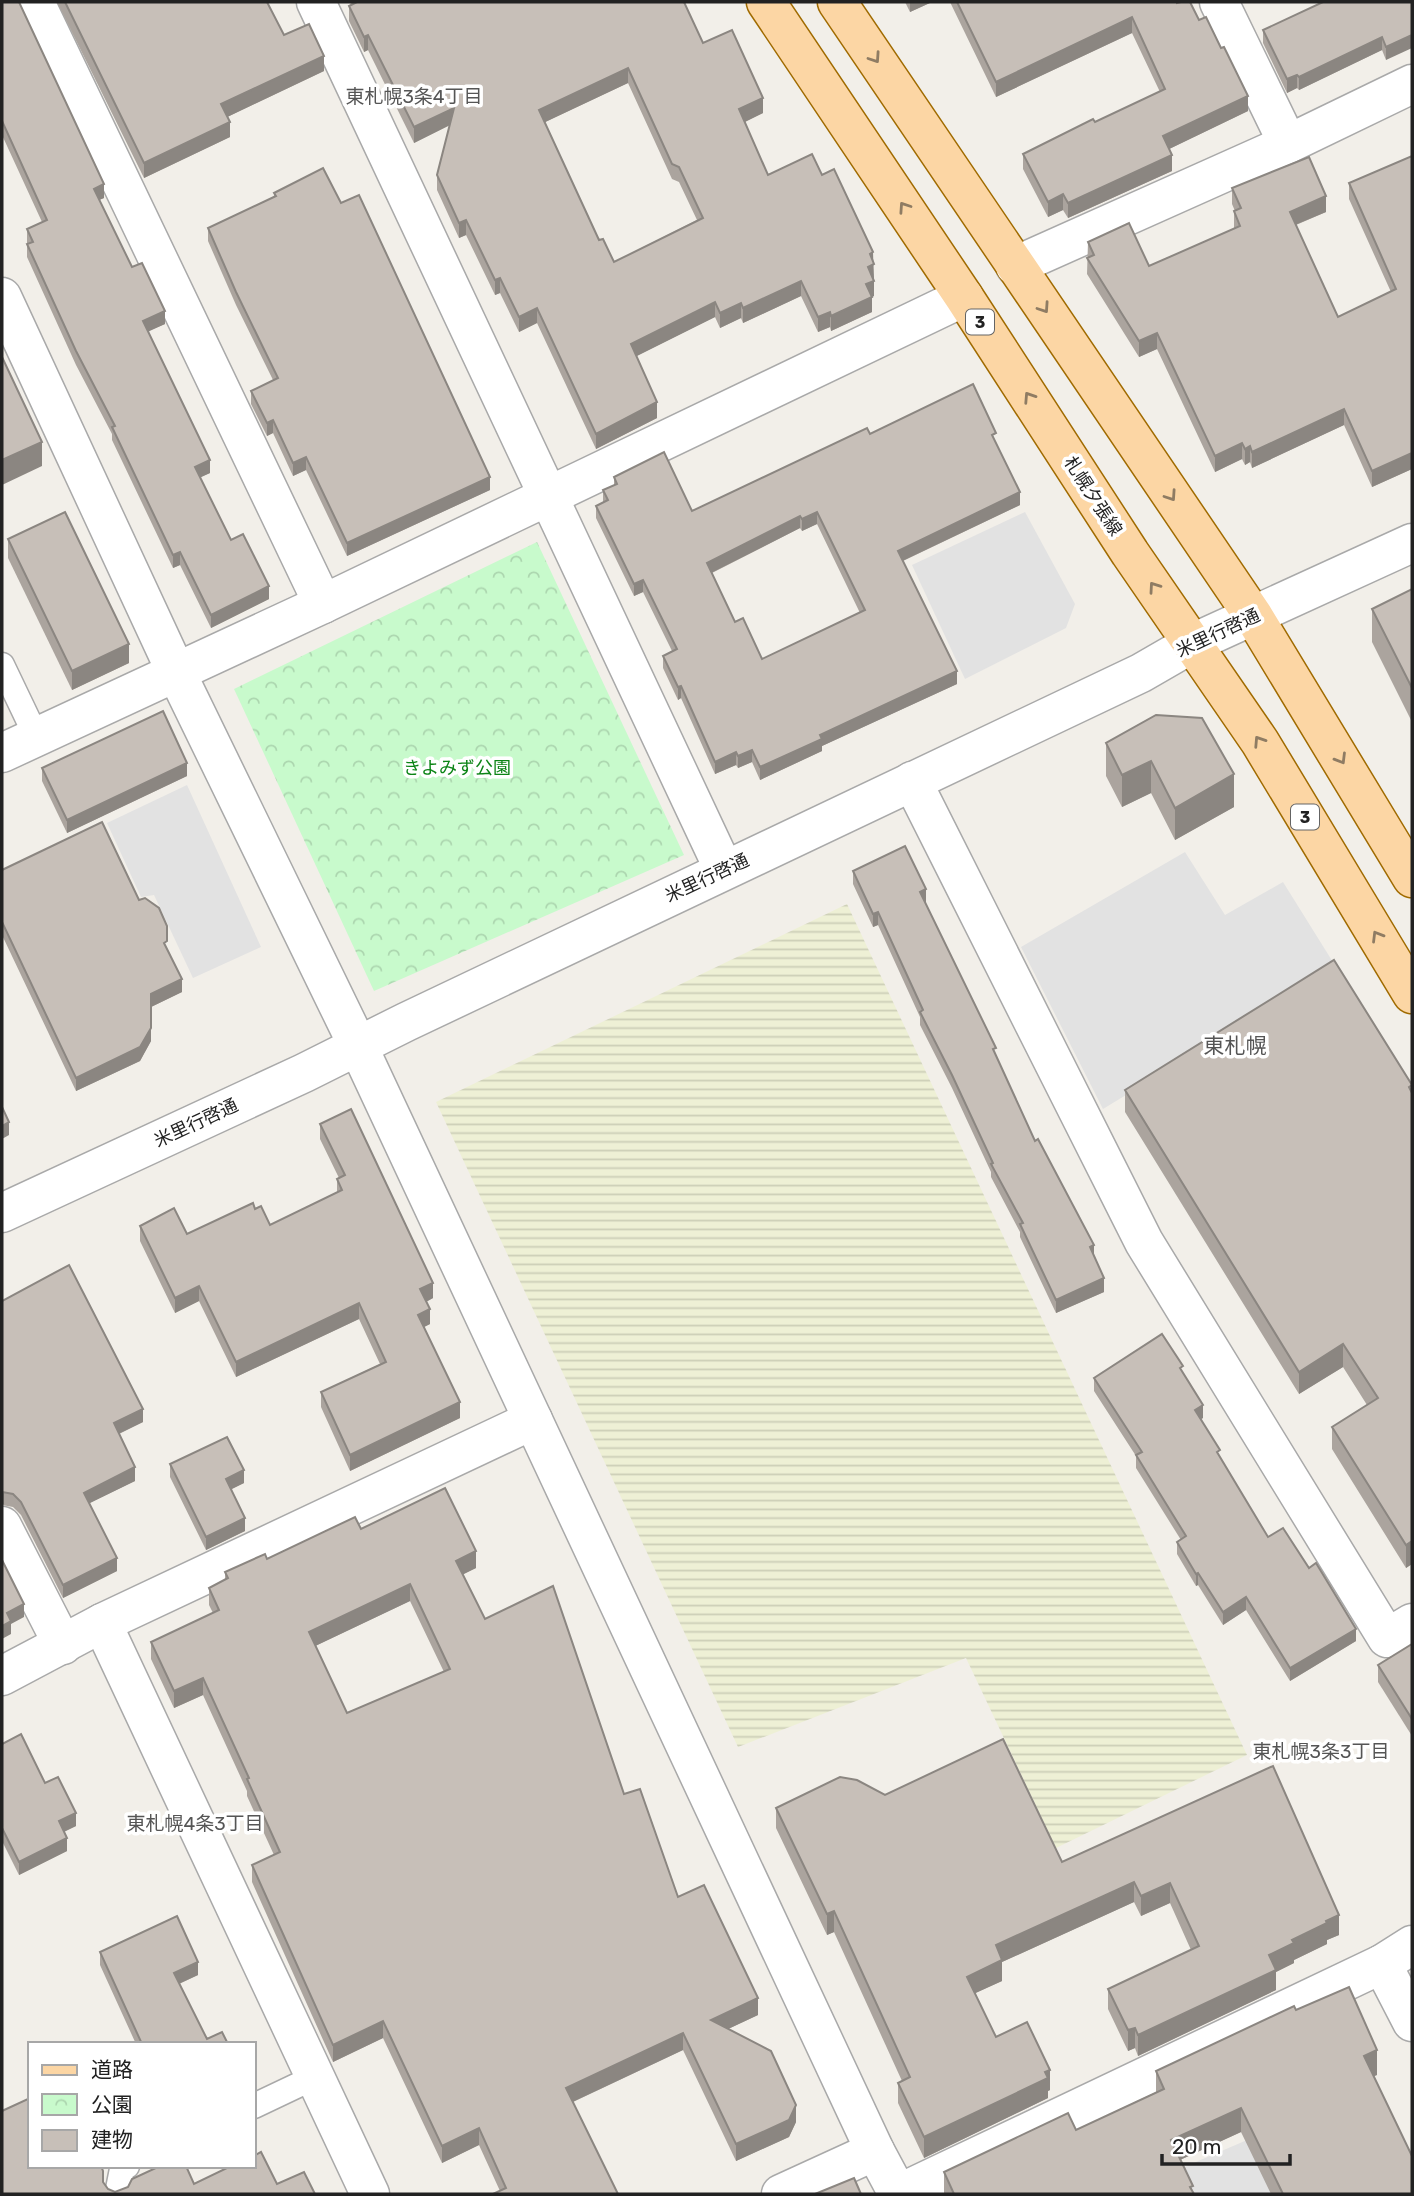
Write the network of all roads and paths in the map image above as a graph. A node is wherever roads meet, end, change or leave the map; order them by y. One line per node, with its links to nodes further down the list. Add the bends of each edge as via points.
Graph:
1 (35, 2): 14 (street)
2 (316, 2): 12 (street)
3 (766, 2): 10 (main road, 札幌夕張線 / 3, one-way to 3)
4 (837, 2): 8 (main road, one-way to 8)
5 (1219, 2): 7 (street)
6 (1412, 84): 7 (street)
7 (1288, 144): 8 (street)
8 (1015, 266): 15 (main road, one-way to 15)
9 (2, 297): 11 (street)
10 (964, 297): 12 (street); 16 (main road, 札幌夕張線 / 3, one-way to 10)
11 (11, 339): 18 (street)
12 (549, 496): 14 (street); 22 (street)
13 (1412, 543): 15 (street, 米里行啓通)
14 (323, 604): 18 (street)
15 (1254, 617): 16 (street, 米里行啓通); 23 (main road, one-way to 23)
16 (1193, 643): 21 (street, 米里行啓通, via 1141,673); 24 (main road, 札幌夕張線 / 3, one-way to 16, via 1259,742)
17 (2, 665): 19 (lane)
18 (176, 672): 19 (street); 25 (street)
19 (36, 736): 20 (street)
20 (2, 753)
21 (912, 781): 22 (street, 米里行啓通); 30 (street, via 1144,1242 1387,1638)
22 (724, 870): 25 (street, 米里行啓通)
23 (1412, 878)
24 (1412, 994)
25 (358, 1046): 26 (street, 米里行啓通); 27 (street)
26 (2, 1213)
27 (533, 1420): 29 (street); 37 (street)
28 (2, 1526): 31 (street)
29 (102, 1623): 31 (street); 35 (street)
30 (1412, 1623)
31 (64, 1645): 32 (street)
32 (2, 1676)
33 (1397, 1955): 34 (street); 42 (street)
34 (1412, 2022)
35 (315, 2077): 36 (lane); 40 (street)
36 (256, 2105)
37 (875, 2151): 41 (street); 42 (street)
38 (123, 2168): 39 (lane)
39 (117, 2194)
40 (370, 2194)
41 (781, 2194)
42 (898, 2194)

